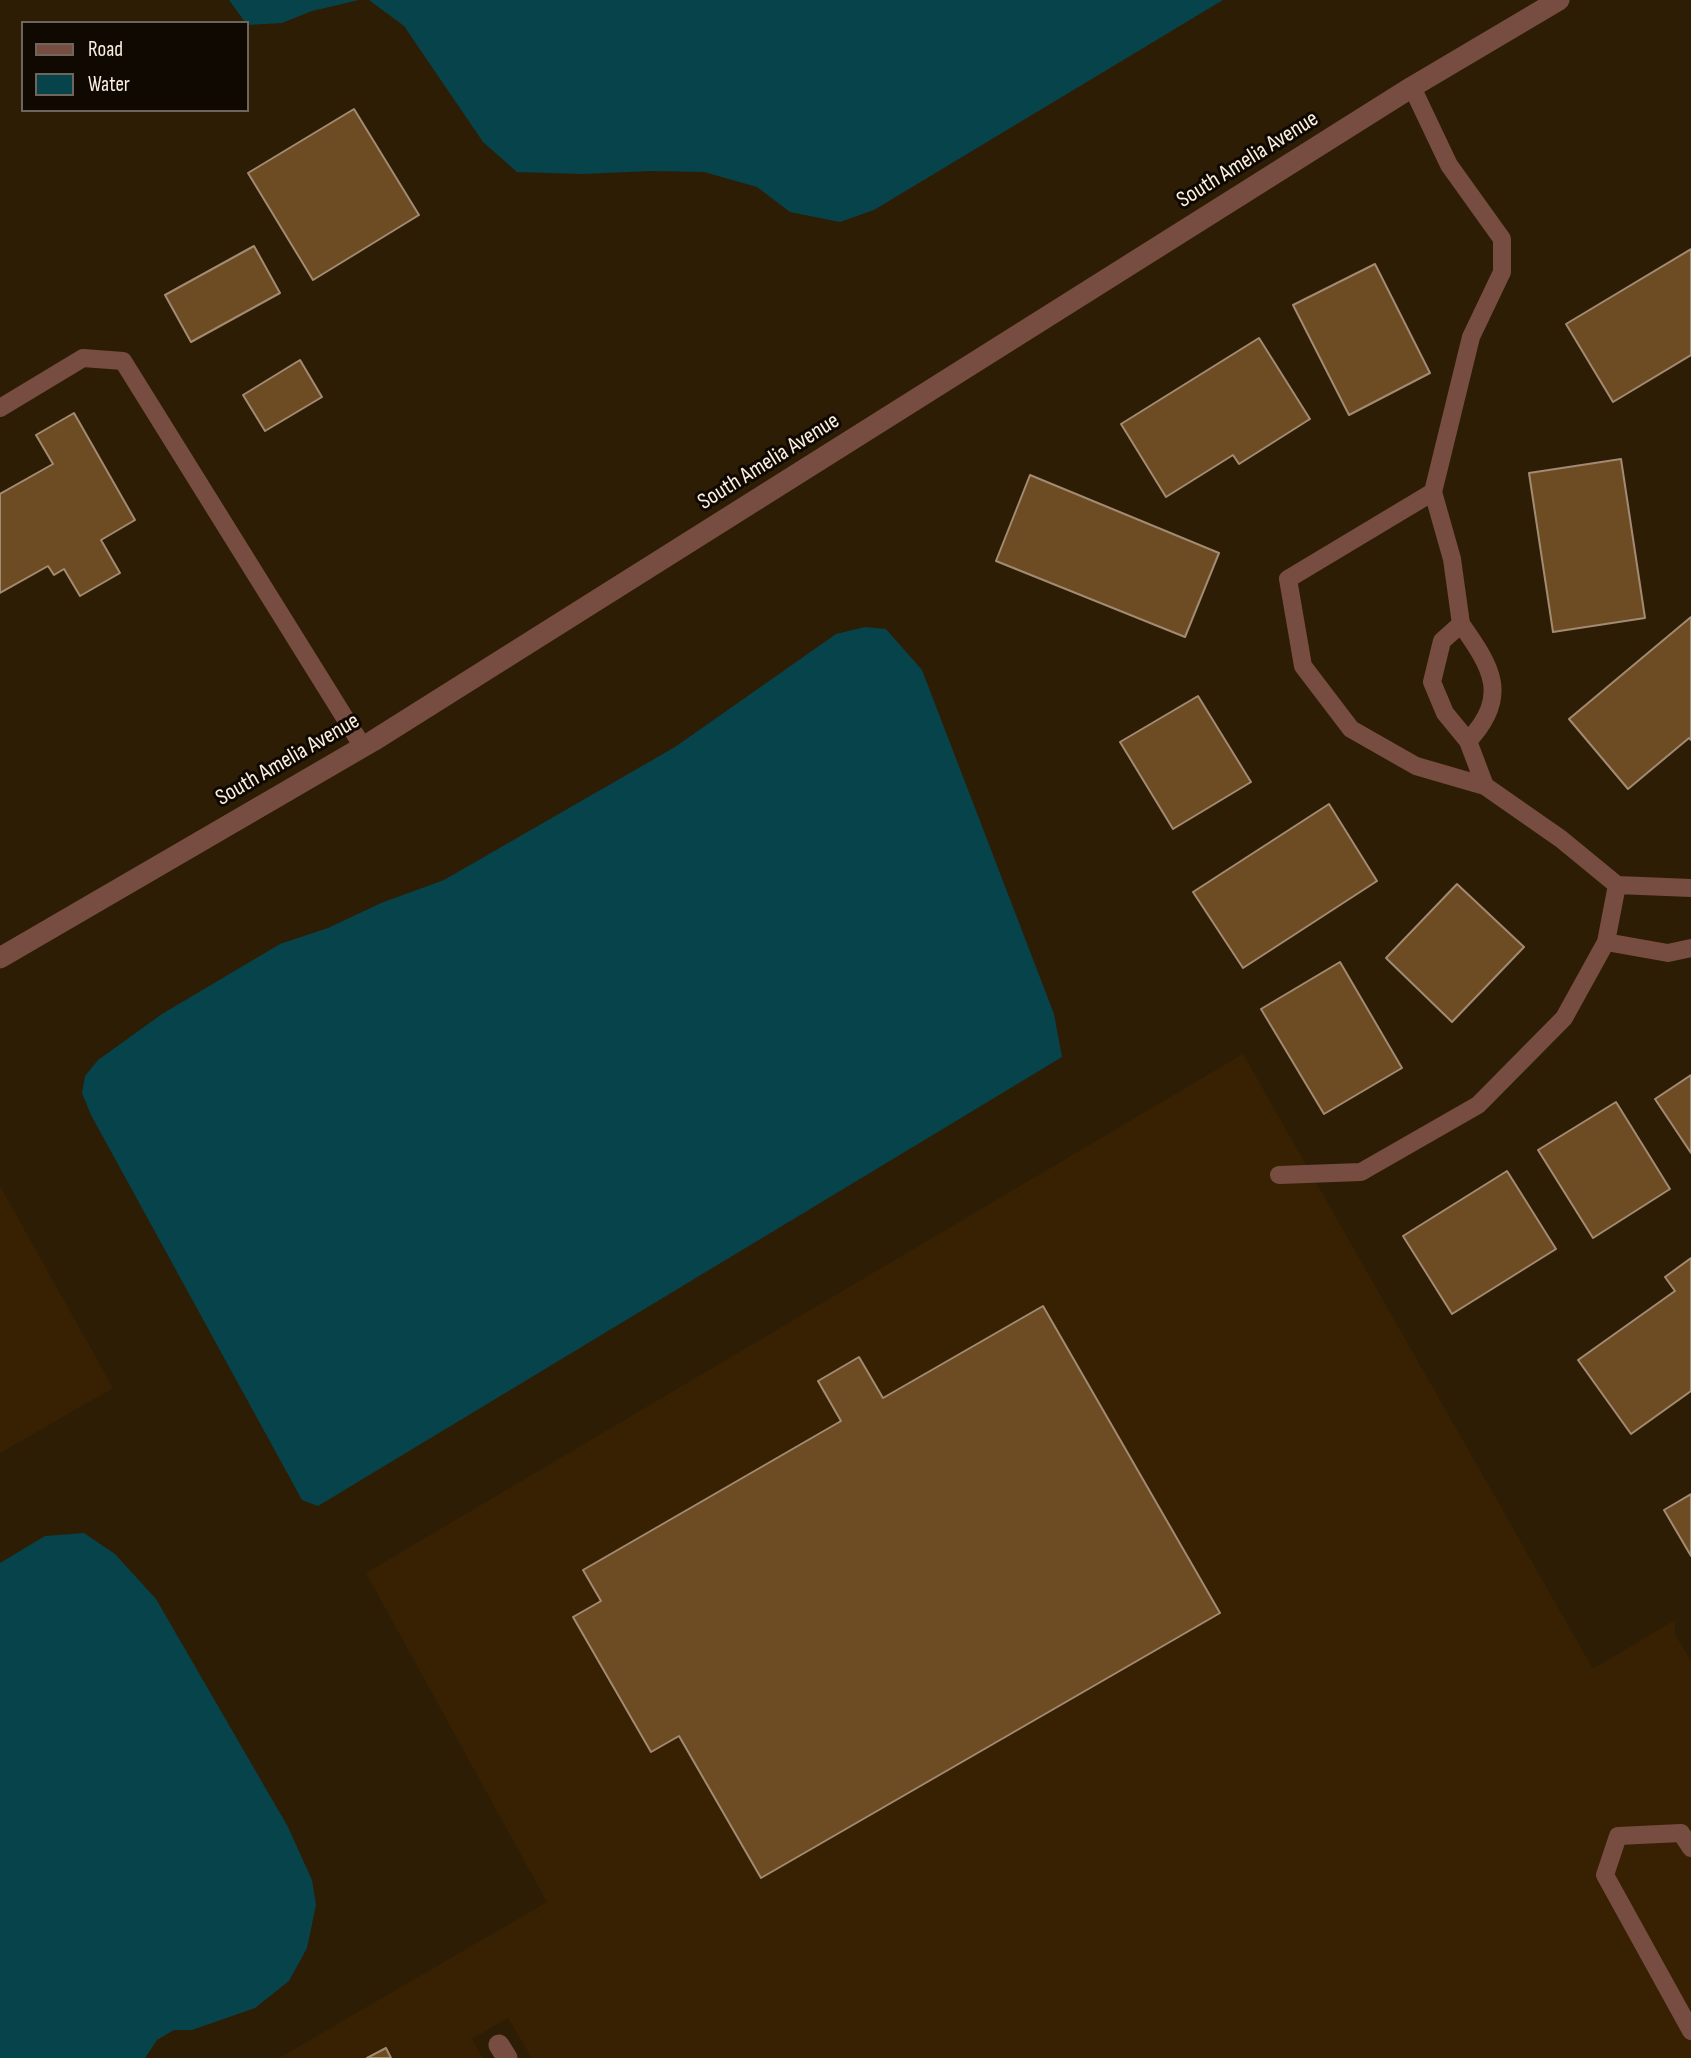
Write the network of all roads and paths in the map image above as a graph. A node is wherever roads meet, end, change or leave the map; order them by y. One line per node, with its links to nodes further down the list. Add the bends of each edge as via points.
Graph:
1 (1559, 0): 2 (street, South Amelia Avenue)
2 (1412, 87): 4 (lane, via 1448,165 1502,239 1502,272 1471,337); 7 (street, South Amelia Avenue)
3 (0, 408): 7 (lane, via 83,358 123,361)
4 (1433, 492): 5 (lane, via 1452,559); 8 (lane, via 1288,579 1303,666 1351,730 1416,766)
5 (1461, 624): 6 (lane, via 1484,656 1493,686 1489,709); 6 (lane, via 1442,641 1432,682 1446,713)
6 (1468, 741): 8 (lane)
7 (363, 747): 13 (street, South Amelia Avenue)
8 (1485, 786): 9 (lane)
9 (1617, 885): 10 (lane); 11 (lane)
10 (1691, 888)
11 (1606, 942): 12 (lane, via 1668,953); 14 (lane, via 1564,1018 1478,1105 1361,1172)
12 (1691, 947)
13 (0, 958)
14 (1279, 1175)
15 (1691, 1848): 16 (lane, via 1681,1833 1618,1836 1605,1875)
16 (1691, 2031)

